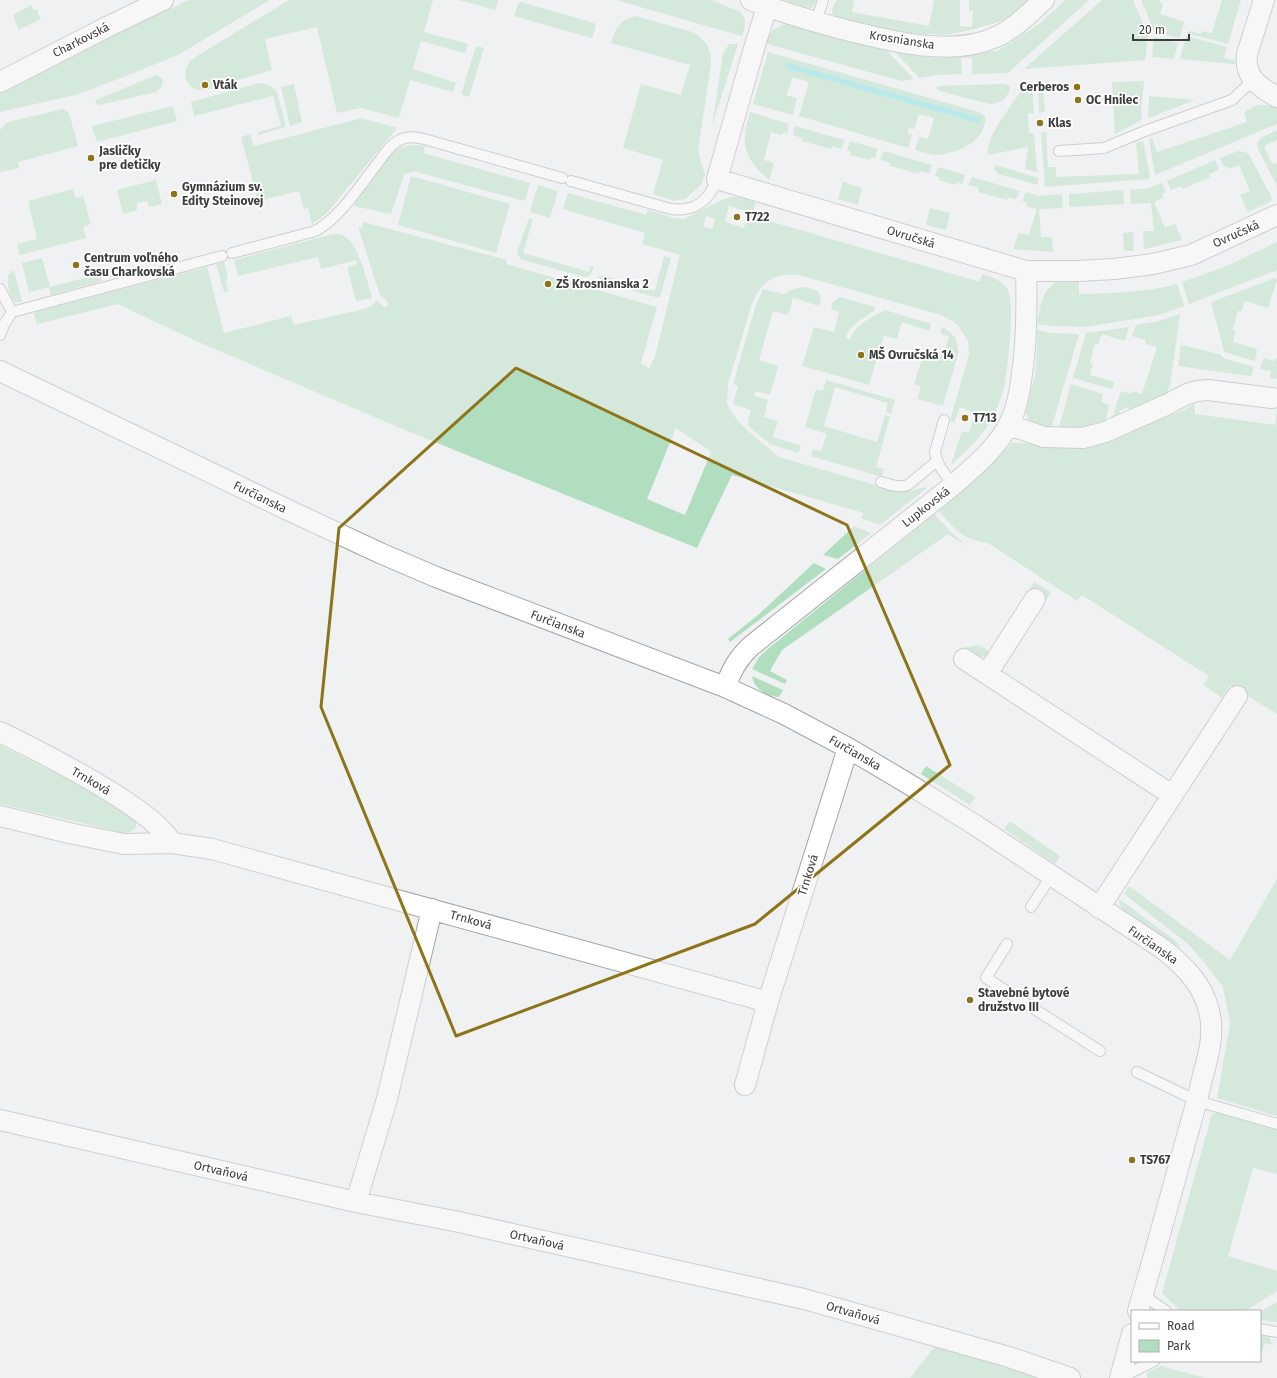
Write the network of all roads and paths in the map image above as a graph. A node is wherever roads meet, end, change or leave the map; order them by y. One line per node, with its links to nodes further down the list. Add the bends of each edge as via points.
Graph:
1 (162, 0): 8 (street, Charkovská)
2 (823, 0): 6 (lane)
3 (1044, 0): 6 (street, Krosnianska, via 1014,27 996,37 959,46 932,47 894,41)
4 (1264, 0): 7 (street, via 1247,54 1246,62)
5 (759, 3): 6 (street, Krosnianska); 11 (street, via 755,45)
6 (816, 22)
7 (1253, 80): 9 (street); 10 (lane, via 1232,100 1104,148)
8 (0, 82)
9 (1277, 97)
10 (1059, 151)
11 (717, 179): 13 (street, Ovručská); 15 (lane, via 703,201 688,209 671,209 424,139 405,138 391,146 341,210 324,226 312,232)
12 (1277, 215): 13 (street, Ovručská, via 1190,255 1154,264 1078,271)
13 (1026, 270): 20 (street, Lupkovská, via 1028,317 1024,357 1019,396)
14 (0, 289): 15 (lane)
15 (12, 312): 16 (lane)
16 (0, 335)
17 (0, 371): 27 (street, Furčianska, via 380,553)
18 (1272, 398): 20 (street, via 1208,390 1197,391 1106,432 1083,438 1044,437)
19 (944, 420): 21 (lane, via 936,452)
20 (1009, 425): 23 (street, Lupkovská, via 993,446)
21 (937, 461): 22 (lane, via 908,485 897,486); 23 (lane)
22 (881, 482)
23 (953, 485): 27 (street, Lupkovská, via 742,654 734,664)
24 (1035, 599): 26 (street)
25 (964, 659): 26 (street)
26 (987, 674): 31 (street)
27 (725, 688): 30 (street, Furčianska, via 784,714)
28 (1237, 696): 31 (street)
29 (0, 732): 33 (street, Trnková, via 96,782 154,822 165,832)
30 (848, 748): 34 (street, Furčianska, via 975,825); 39 (street, Trnková)
31 (1172, 796): 36 (street)
32 (0, 816): 33 (street, Trnková, via 124,844)
33 (172, 844): 37 (street, Trnková, via 212,849)
34 (1051, 876): 35 (lane); 36 (street, Furčianska)
35 (1031, 907)
36 (1099, 908): 43 (street, Furčianska, via 1163,949 1184,966 1200,987 1210,1011 1212,1030)
37 (432, 910): 39 (street, Trnková); 46 (street, via 387,1099)
38 (1007, 944): 40 (lane, via 986,978)
39 (768, 1002): 42 (street, Trnková)
40 (1100, 1051)
41 (1137, 1072): 43 (lane)
42 (745, 1085)
43 (1197, 1101): 45 (lane); 47 (street, Furčianska)
44 (0, 1120): 46 (street, Ortvaňová)
45 (1277, 1124)
46 (356, 1202): 53 (street, Ortvaňová, via 459,1222 804,1299 1009,1357)
47 (1141, 1303): 48 (lane)
48 (1163, 1310)
49 (1261, 1329): 50 (lane)
50 (1277, 1332)
51 (1131, 1338): 54 (street)
52 (1152, 1362): 54 (lane)
53 (1070, 1378)
54 (1120, 1378)

